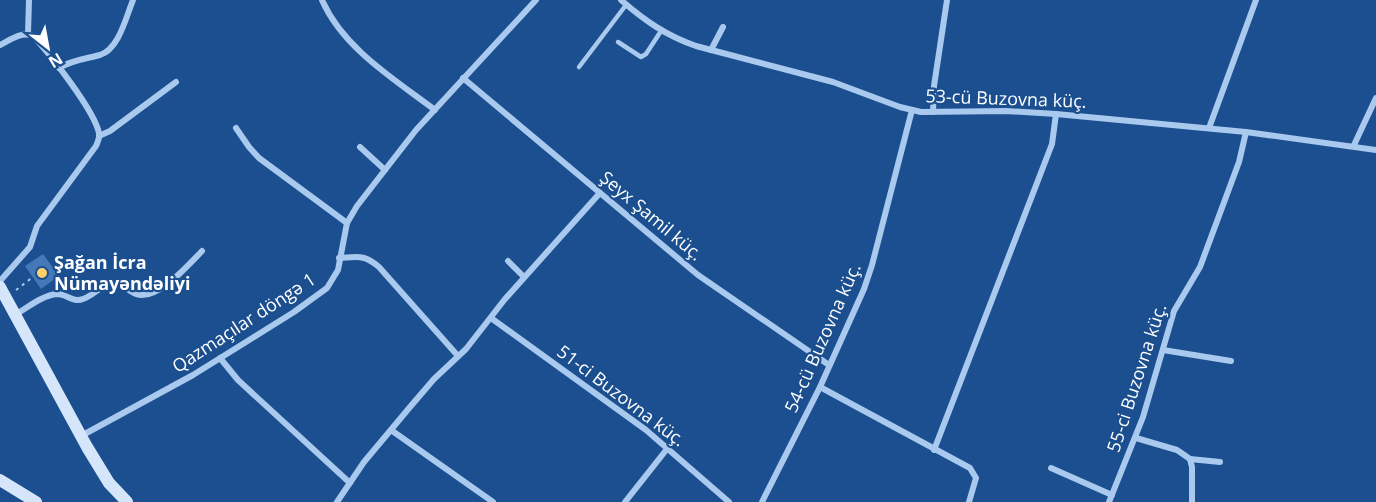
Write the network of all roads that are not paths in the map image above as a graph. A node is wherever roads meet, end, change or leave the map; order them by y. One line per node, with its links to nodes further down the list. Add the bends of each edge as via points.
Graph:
1 (29, 0): 10 (street)
2 (133, 0): 15 (street, via 110,50)
3 (322, 0): 19 (street, via 356,47)
4 (536, 0): 16 (street, Qazmaçılar döngə 1)
5 (947, 0): 21 (street)
6 (1256, 0): 24 (street)
7 (623, 2): 9 (street, 53-cü Buzovna küç.); 14 (lane)
8 (723, 27): 13 (street)
9 (661, 31): 11 (lane, via 642,57); 13 (street, 53-cü Buzovna küç.)
10 (28, 34): 12 (street); 15 (street)
11 (618, 42)
12 (0, 45)
13 (711, 50): 20 (street, 53-cü Buzovna küç., via 833,82)
14 (579, 67)
15 (59, 68): 26 (street)
16 (463, 78): 19 (street, Qazmaçılar döngə 1); 31 (street, Şeyx Şamil küç.)
17 (176, 82): 26 (street)
18 (1376, 98): 27 (street)
19 (435, 110): 30 (street, Qazmaçılar döngə 1)
20 (912, 110): 21 (street, 53-cü Buzovna küç.); 45 (street, 54-cü Buzovna küç., via 872,266)
21 (933, 112): 22 (street, 53-cü Buzovna küç.)
22 (1056, 114): 24 (street, 53-cü Buzovna küç.); 51 (street, via 1052,144)
23 (236, 128): 32 (street, via 259,158)
24 (1209, 128): 25 (street, 53-cü Buzovna küç.)
25 (1246, 132): 27 (street, 53-cü Buzovna küç.); 41 (street, 55-ci Buzovna küç., via 1204,257 1177,303)
26 (99, 135): 37 (street, via 96,146 37,226 30,247)
27 (1354, 146): 29 (street, 53-cü Buzovna küç.)
28 (360, 147): 30 (street)
29 (1376, 150)
30 (385, 170): 32 (street, Qazmaçılar döngə 1)
31 (599, 194): 36 (street); 45 (street, Şeyx Şamil küç., via 698,275)
32 (346, 223): 34 (street, Qazmaçılar döngə 1)
33 (202, 250): 39 (street, via 171,281 148,295 135,294 114,283 81,300 49,296)
34 (339, 258): 42 (street, via 362,256 379,267); 43 (street, Qazmaçılar döngə 1, via 336,276 327,288)
35 (508, 261): 36 (street)
36 (524, 277): 40 (street)
37 (0, 281)
38 (3, 292): 39 (street)
39 (16, 314): 48 (street)
40 (491, 318): 42 (street); 50 (street, 51-ci Buzovna küç.)
41 (1162, 350): 44 (street); 49 (street, 55-ci Buzovna küç.)
42 (458, 356): 47 (street)
43 (220, 358): 48 (street, Qazmaçılar döngə 1); 56 (street, via 238,380)
44 (1231, 361)
45 (829, 365): 46 (street, 54-cü Buzovna küç.)
46 (820, 387): 51 (street); 64 (street, 54-cü Buzovna küç.)
47 (391, 430): 56 (street); 61 (street)
48 (81, 436): 58 (street)
49 (1136, 438): 52 (street, via 1177,450); 57 (street, 55-ci Buzovna küç.)
50 (667, 448): 62 (street); 63 (street, 51-ci Buzovna küç.)
51 (934, 450): 65 (street, via 974,472 976,483)
52 (1190, 459): 53 (street); 66 (street)
53 (1220, 462)
54 (1051, 468): 57 (street)
55 (0, 480): 59 (street)
56 (350, 483): 60 (street)
57 (1111, 499)
58 (119, 500)
59 (36, 502)
60 (337, 502)
61 (493, 502)
62 (626, 502)
63 (729, 502)
64 (762, 502)
65 (969, 502)
66 (1192, 502)

